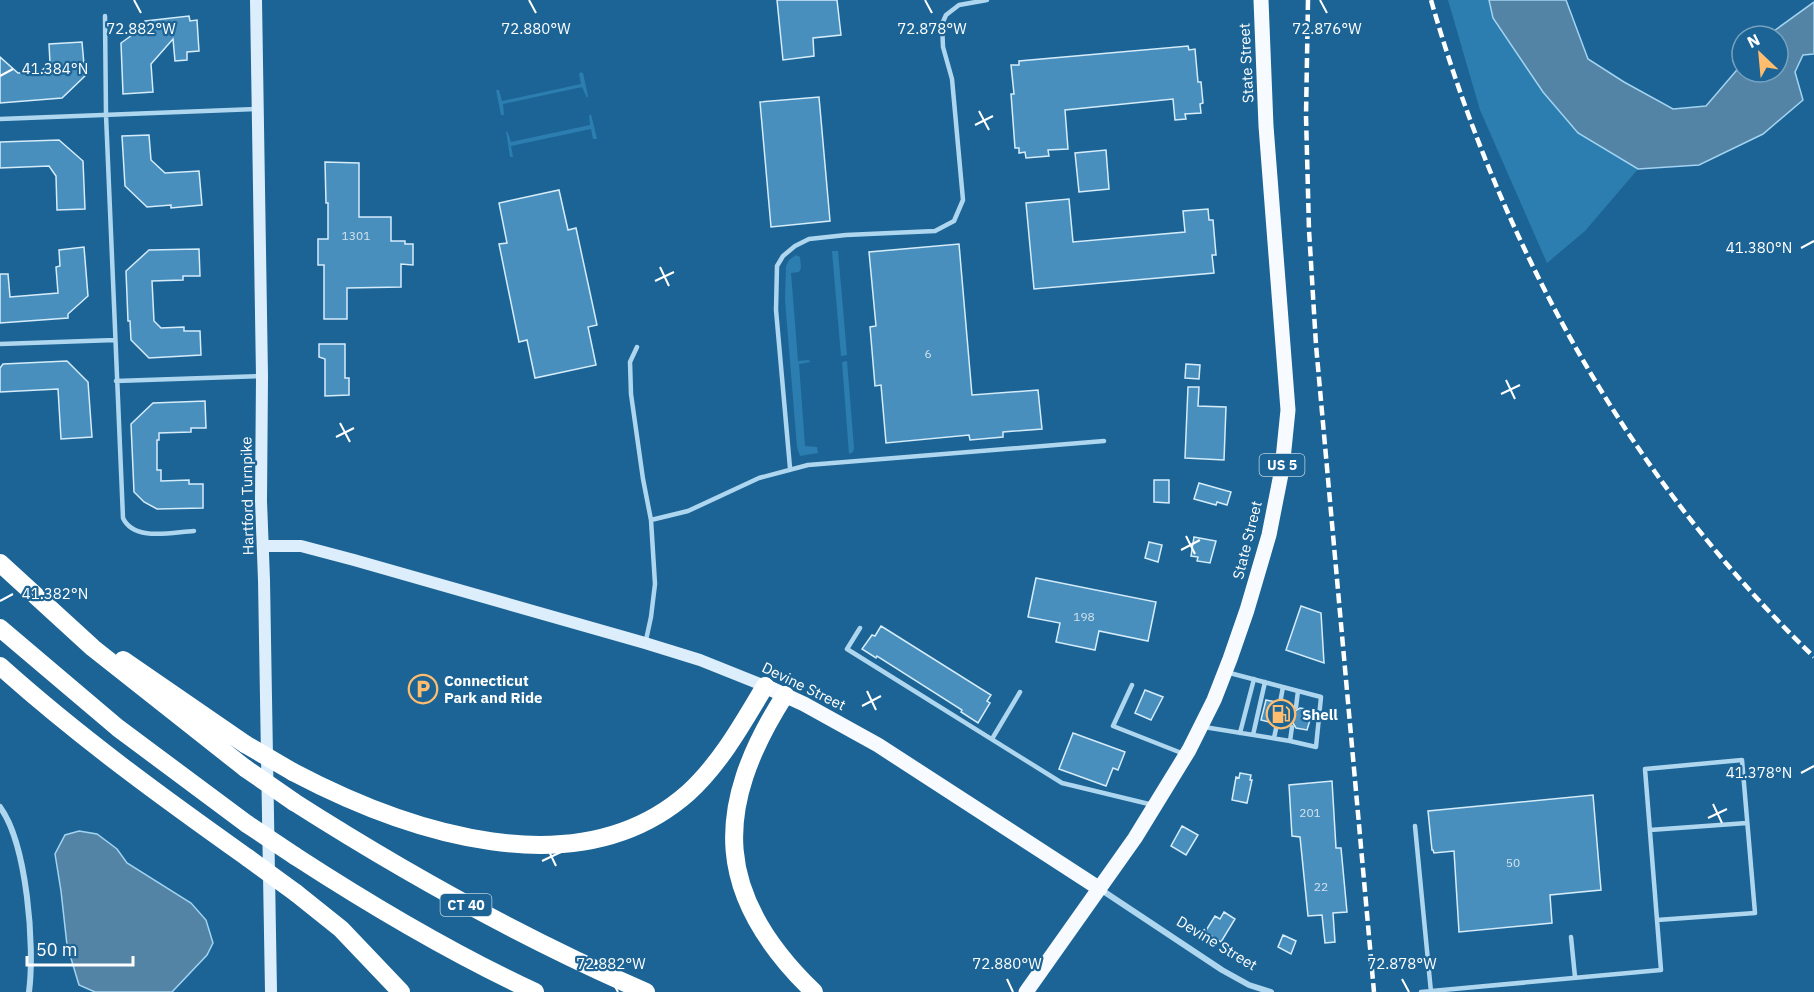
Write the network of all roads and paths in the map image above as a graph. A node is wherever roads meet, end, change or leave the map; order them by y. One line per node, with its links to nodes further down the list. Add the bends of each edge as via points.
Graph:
1 (256, 0): 5 (main road, Hartford Turnpike)
2 (987, 0): 14 (lane, via 959,5 946,15 942,24 952,79 963,200 954,221 935,231 809,239 783,256 777,266 776,310)
3 (1261, 0): 24 (main road, State Street / US 5, via 1266,126 1288,410 1269,535)
4 (105, 16): 6 (lane)
5 (258, 109): 6 (lane); 11 (main road, Hartford Turnpike)
6 (106, 115): 7 (lane); 8 (lane)
7 (0, 119)
8 (115, 340): 9 (lane); 12 (lane)
9 (0, 344)
10 (637, 347): 15 (lane, via 630,362 631,394)
11 (262, 376): 12 (lane); 17 (main road, Hartford Turnpike)
12 (116, 381): 16 (lane, via 125,522 143,533)
13 (1104, 441): 14 (lane)
14 (790, 468): 15 (lane, via 688,511)
15 (651, 520): 21 (lane, via 655,584)
16 (194, 531)
17 (263, 546): 21 (main road, Devine Street, via 307,548); 54 (main road, Hartford Turnpike)
18 (0, 563): 22 (highway, CT 40)
19 (0, 628): 56 (highway, bridge, via 118,728 247,824 409,927)
20 (860, 628): 41 (lane, via 847,649)
21 (645, 643): 28 (main road, Devine Street)
22 (93, 648): 28 (highway, bridge, via 126,661 245,744 329,791 443,832 516,843 589,840 619,832 666,809 687,793 717,760); 57 (highway, CT 40, bridge, via 294,802 463,903)
23 (0, 666): 55 (highway, bridge, via 117,765 296,892 341,929)
24 (1226, 671): 25 (lane); 36 (main road, State Street / US 5)
25 (1254, 679): 26 (lane); 38 (lane)
26 (1265, 682): 29 (lane); 39 (lane)
27 (1132, 684): 43 (lane, via 1113,726)
28 (765, 686): 32 (main road, Devine Street)
29 (1283, 687): 30 (lane); 33 (lane)
30 (1298, 691): 34 (lane); 42 (lane, via 1321,698 1316,747)
31 (1020, 692): 41 (lane)
32 (784, 695): 49 (main road, Devine Street, via 878,745); 58 (highway, via 744,774 734,813 734,850 744,891 762,929 784,961)
33 (1280, 703)
34 (1296, 707)
35 (1277, 724): 40 (lane)
36 (1202, 727): 38 (lane); 43 (main road, State Street / US 5)
37 (1292, 727): 42 (lane)
38 (1240, 733): 39 (lane)
39 (1253, 735): 40 (lane)
40 (1274, 738): 42 (lane)
41 (992, 739): 44 (lane, via 1062,783)
42 (1290, 741)
43 (1186, 755): 44 (main road, State Street / US 5)
44 (1156, 806): 49 (main road, State Street / US 5)
45 (0, 807): 53 (street, via 22,862 28,909)
46 (1747, 823): 48 (lane); 48 (lane, via 1742,760 1645,769); 50 (lane, via 1755,913)
47 (1415, 826): 62 (lane)
48 (1650, 830): 50 (lane)
49 (1100, 889): 59 (main road, State Street / US 5); 60 (street, Devine Street, via 1222,970)
50 (1657, 920): 52 (lane, via 1661,970)
51 (1571, 937): 52 (lane)
52 (1575, 977): 62 (lane)
53 (29, 992)
54 (271, 992)
55 (401, 992)
56 (535, 992)
57 (646, 992)
58 (814, 992)
59 (1026, 992)
60 (1271, 992)
61 (1421, 992): 62 (lane)
62 (1431, 992)

